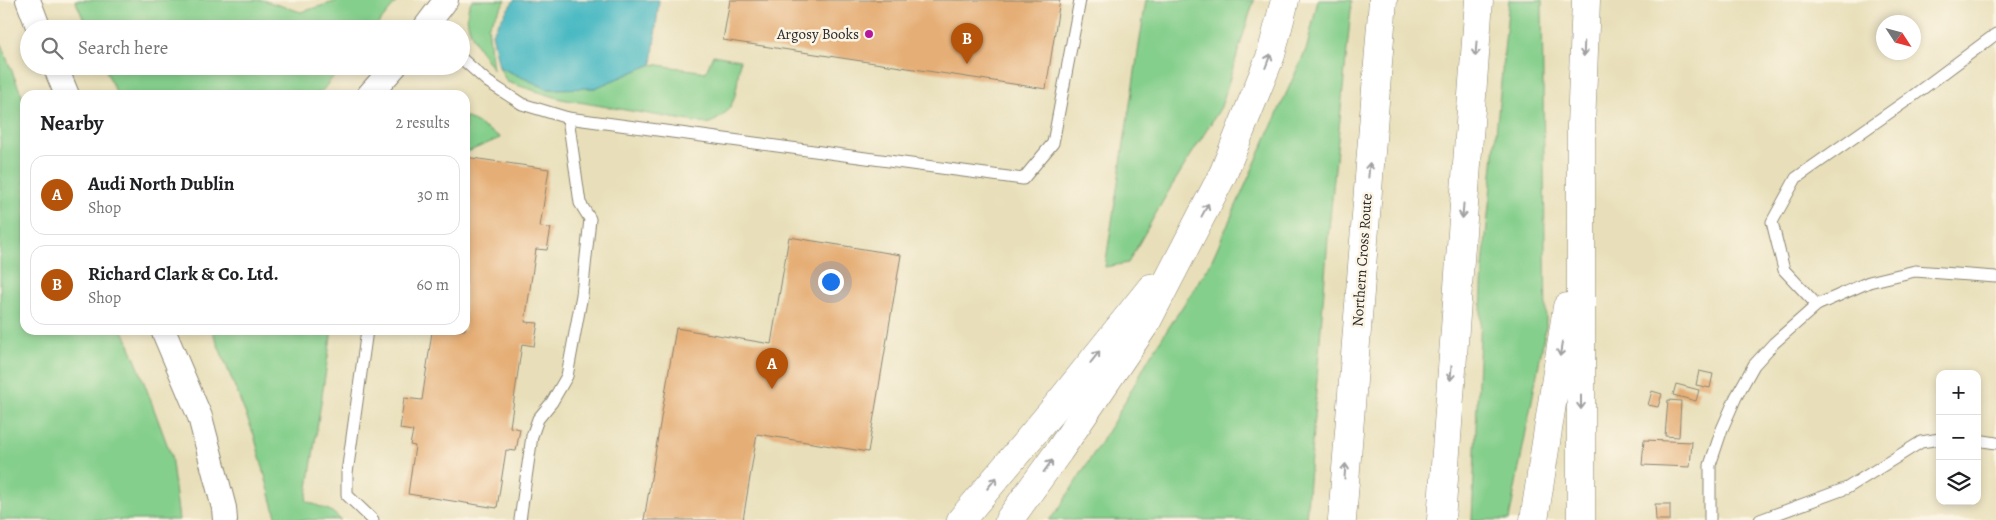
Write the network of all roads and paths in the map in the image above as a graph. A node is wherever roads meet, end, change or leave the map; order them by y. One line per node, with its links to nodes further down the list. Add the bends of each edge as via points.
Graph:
1 (28, 0): 8 (street)
2 (446, 0): 9 (street)
3 (1080, 0): 16 (lane, via 1053,143 1023,179)
4 (1285, 0): 18 (highway, one-way to 4, via 1223,174 1271,55)
5 (1382, 0): 32 (highway, Northern Cross Route, one-way to 5)
6 (1480, 0): 33 (highway, one-way to 33)
7 (1586, 0): 17 (highway, one-way to 17)
8 (36, 20)
9 (431, 20)
10 (1996, 34): 20 (lane, via 1796,178 1772,222 1784,270)
11 (470, 66): 16 (lane, via 522,104)
12 (59, 75): 14 (street)
13 (387, 75): 15 (street)
14 (65, 90)
15 (373, 90)
16 (568, 118): 29 (lane, via 580,203 590,219 582,295 567,376 538,419 532,436)
17 (1582, 126): 34 (highway, one-way to 34, via 1566,320); 35 (highway, one-way to 35)
18 (1182, 253): 30 (highway, one-way to 18, via 1134,307); 31 (highway, one-way to 18, via 1146,323)
19 (1996, 277): 20 (lane, via 1915,271 1869,282)
20 (1817, 305): 36 (lane, via 1754,365 1736,397 1710,465)
21 (165, 335): 27 (street, via 200,417)
22 (366, 335): 28 (lane, via 347,473 347,495)
23 (1936, 440): 26 (lane, via 1921,442 1847,488)
24 (1981, 441): 25 (lane)
25 (1996, 443)
26 (1773, 518): 37 (lane)
27 (225, 520)
28 (373, 520)
29 (520, 520)
30 (961, 520)
31 (1009, 520)
32 (1342, 520)
33 (1441, 520)
34 (1534, 520)
35 (1581, 520)
36 (1710, 520)
37 (1760, 520)

